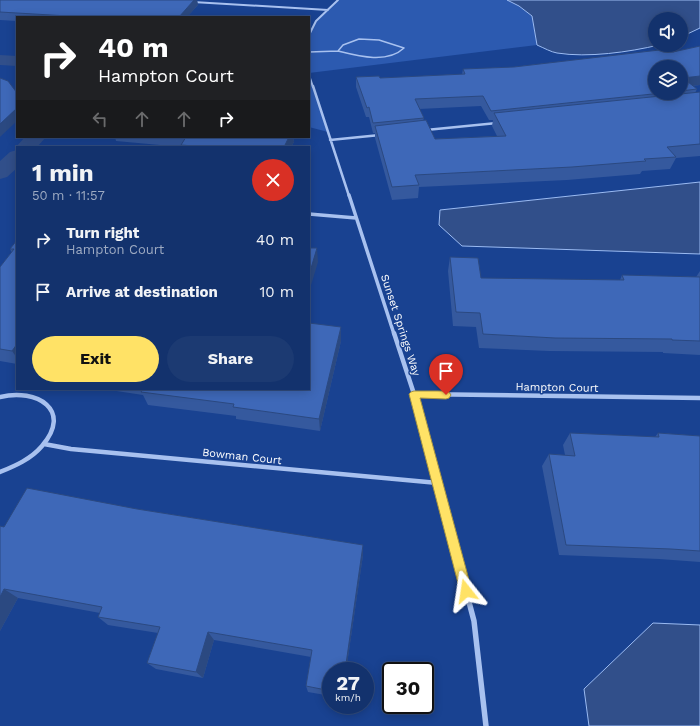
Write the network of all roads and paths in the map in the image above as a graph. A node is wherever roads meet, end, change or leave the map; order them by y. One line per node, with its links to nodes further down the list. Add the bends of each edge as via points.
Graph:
1 (338, 0): 3 (street)
2 (188, 2): 3 (street)
3 (328, 10): 4 (street, via 316,21)
4 (310, 33)
5 (338, 51): 5 (lane, via 355,55 381,56 394,54 404,48 385,40 362,39 345,44); 6 (lane)
6 (310, 52)
7 (310, 78): 11 (street, Sunset Springs Way)
8 (503, 122): 9 (street)
9 (425, 130)
10 (385, 134): 11 (street)
11 (330, 140): 13 (street, Sunset Springs Way)
12 (310, 214): 13 (street)
13 (356, 218): 14 (street, Sunset Springs Way)
14 (414, 394): 16 (street, Hampton Court); 19 (street, Sunset Springs Way)
15 (0, 397): 17 (street, via 19,394 33,395 44,400 51,408 53,419 51,431)
16 (700, 398)
17 (44, 444): 18 (street, via 31,457 14,468); 19 (street, Bowman Court, via 79,450)
18 (0, 472)
19 (438, 483): 20 (street, Sunset Springs Way, via 474,622)
20 (486, 726)

